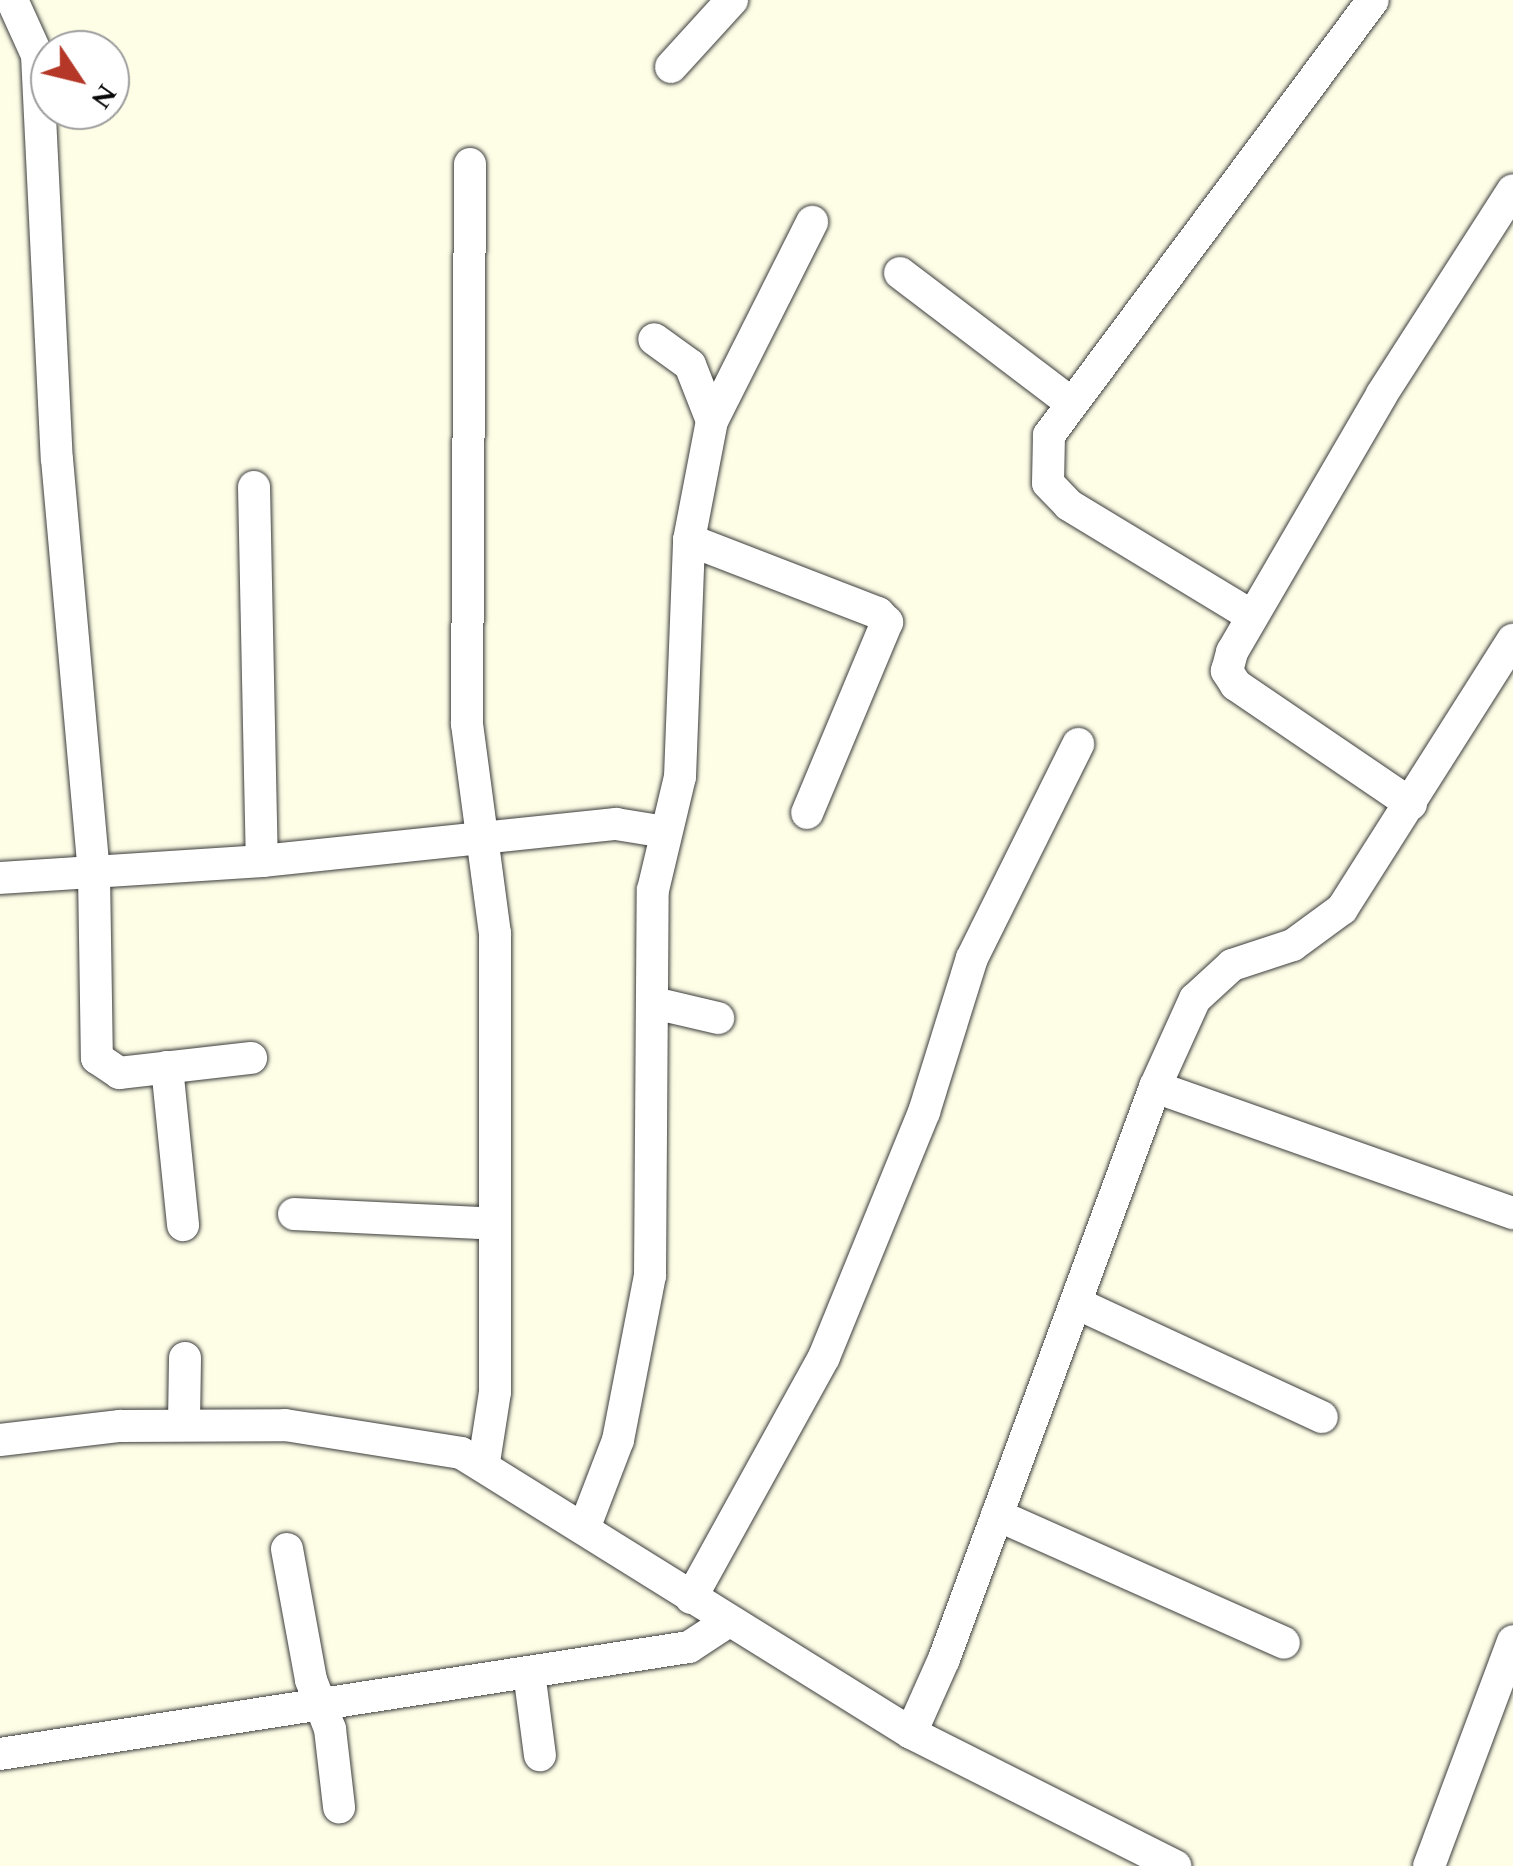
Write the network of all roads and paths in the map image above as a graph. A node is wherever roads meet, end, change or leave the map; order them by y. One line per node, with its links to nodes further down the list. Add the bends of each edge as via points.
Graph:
1 (12, 0): 22 (street, via 37,55 57,459)
2 (732, 0): 4 (street)
3 (1373, 0): 10 (street)
4 (671, 68)
5 (470, 164): 20 (street, via 467,724)
6 (1513, 190): 14 (street, via 1382,394)
7 (812, 222): 11 (street)
8 (900, 273): 10 (street)
9 (654, 339): 11 (street, via 690,365)
10 (1071, 403): 14 (street, via 1049,435 1048,483 1069,504)
11 (712, 421): 13 (street)
12 (254, 487): 21 (street)
13 (689, 540): 18 (street, via 887,622); 19 (street, via 680,777)
14 (1252, 616): 17 (street, via 1227,671 1236,685)
15 (1513, 640): 17 (street)
16 (1078, 744): 42 (street, via 972,958 924,1112 824,1357)
17 (1411, 804): 28 (street, via 1321,929 1210,979)
18 (808, 813)
19 (664, 832): 20 (street, via 616,824); 24 (street, via 654,890)
20 (482, 837): 21 (street); 31 (street, via 495,933)
21 (262, 861): 22 (street)
22 (94, 874): 23 (street); 27 (street, via 96,1058 119,1073)
23 (0, 878)
24 (654, 1003): 25 (street); 40 (street, via 650,1276 618,1440)
25 (718, 1018)
26 (251, 1058): 27 (street)
27 (167, 1067): 32 (street)
28 (1155, 1087): 30 (street); 33 (street)
29 (294, 1214): 31 (street)
30 (1513, 1214)
31 (495, 1224): 38 (street, via 495,1392)
32 (183, 1225)
33 (1076, 1303): 35 (street); 39 (street)
34 (185, 1358): 36 (street)
35 (1322, 1417)
36 (184, 1422): 37 (street); 38 (street, via 285,1425 428,1446)
37 (0, 1440)
38 (484, 1462): 40 (street)
39 (997, 1514): 45 (street); 48 (street)
40 (585, 1526): 42 (street)
41 (287, 1549): 47 (street)
42 (691, 1598): 43 (street)
43 (728, 1622): 46 (street, via 689,1646); 48 (street)
44 (1513, 1641): 53 (street)
45 (1284, 1643)
46 (529, 1672): 47 (street); 50 (street)
47 (321, 1706): 49 (street); 51 (street)
48 (910, 1733): 52 (street)
49 (0, 1754)
50 (540, 1755)
51 (339, 1807)
52 (1175, 1866)
53 (1428, 1866)

